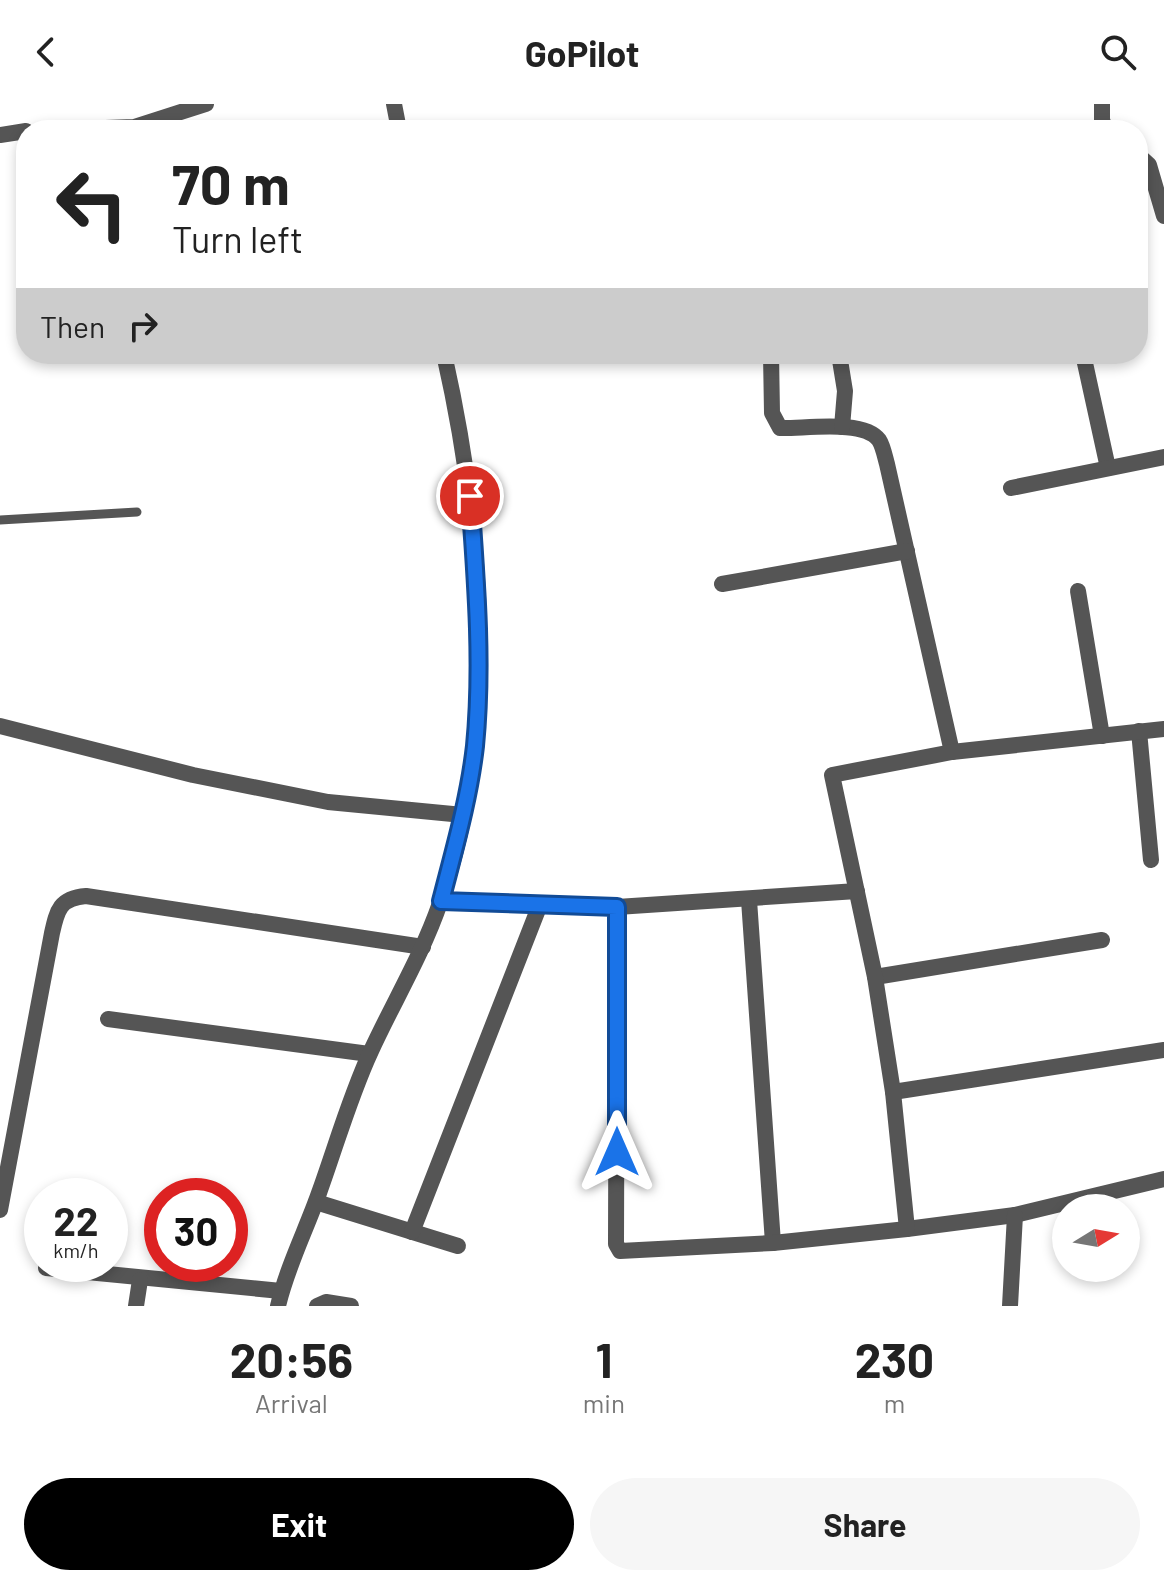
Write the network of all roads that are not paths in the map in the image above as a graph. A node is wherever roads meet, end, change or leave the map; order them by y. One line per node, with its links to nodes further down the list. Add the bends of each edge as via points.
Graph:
1 (206, 104): 2 (street)
2 (156, 120)
3 (1148, 164): 4 (street)
4 (1164, 216)
5 (446, 364): 23 (street, via 462,435 477,617 475,745)
6 (771, 364): 9 (street, via 774,424)
7 (841, 364): 9 (street)
8 (1085, 364): 11 (street)
9 (842, 427): 15 (street, via 878,438)
10 (1164, 457): 11 (street)
11 (1108, 468): 12 (street)
12 (1011, 488)
13 (137, 512): 14 (lane)
14 (0, 520)
15 (907, 551): 16 (street); 22 (street)
16 (722, 584)
17 (1078, 591): 21 (street)
18 (0, 726): 23 (street, via 193,775 328,802)
19 (1164, 729): 20 (street)
20 (1139, 731): 21 (street); 24 (street)
21 (1102, 736): 22 (street)
22 (952, 752): 25 (street, via 832,775)
23 (463, 815): 27 (street)
24 (1151, 860)
25 (857, 891): 26 (street); 32 (street)
26 (749, 900): 29 (street); 43 (street)
27 (441, 901): 28 (street); 31 (street)
28 (539, 907): 29 (street); 42 (street)
29 (617, 907): 43 (street, via 616,1244 627,1253)
30 (1102, 940): 32 (street)
31 (423, 947): 35 (street); 39 (street, via 86,896 68,898 58,908 52,933)
32 (875, 977): 36 (street)
33 (108, 1019): 35 (street)
34 (1164, 1050): 36 (street)
35 (369, 1054): 38 (street)
36 (893, 1092): 41 (street)
37 (1164, 1179): 40 (street)
38 (316, 1202): 42 (street); 47 (street)
39 (0, 1210)
40 (1015, 1215): 41 (street); 51 (street)
41 (907, 1229): 43 (street)
42 (412, 1232): 44 (street)
43 (773, 1243)
44 (458, 1246)
45 (128, 1278): 46 (street)
46 (140, 1280): 47 (street); 48 (street)
47 (280, 1298)
48 (136, 1306)
49 (317, 1306): 50 (street)
50 (351, 1306)
51 (1010, 1306)

